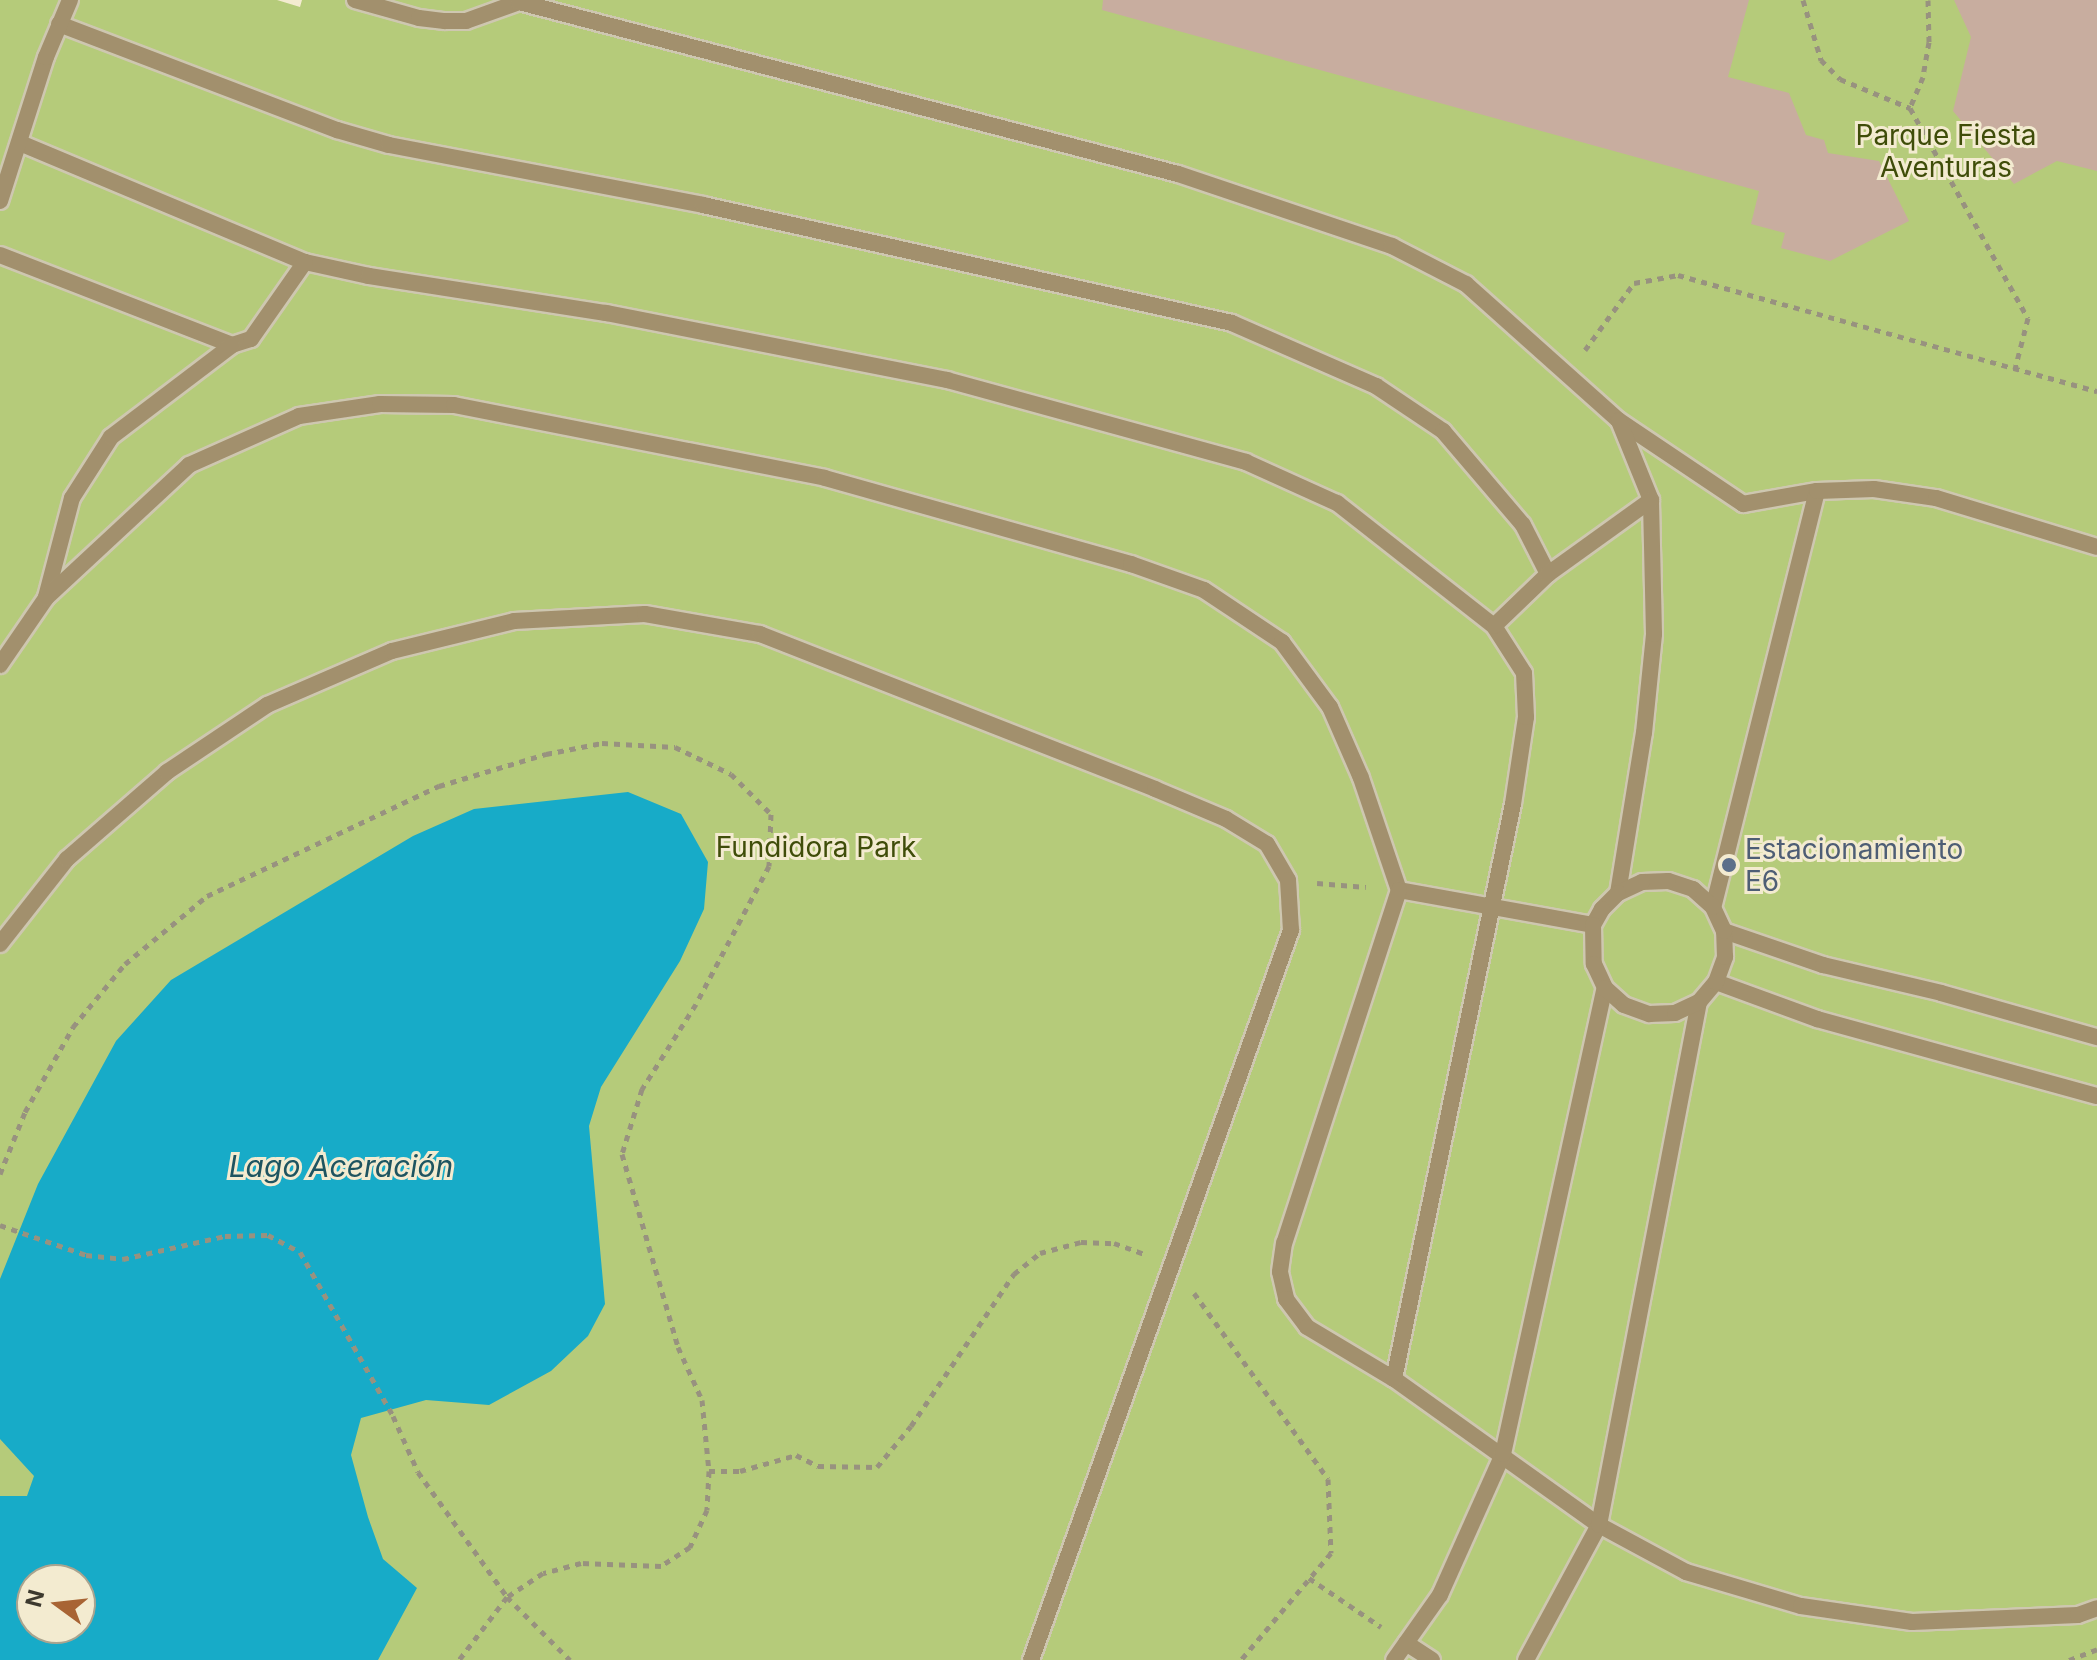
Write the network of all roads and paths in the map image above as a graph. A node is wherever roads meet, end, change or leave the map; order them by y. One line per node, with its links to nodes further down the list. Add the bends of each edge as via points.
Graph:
1 (70, 0): 7 (street)
2 (355, 0): 6 (street, via 445,21 466,21)
3 (498, 0): 6 (street)
4 (1803, 0): 8 (path, via 1821,60 1840,79)
5 (1928, 0): 8 (path, via 1929,42)
6 (517, 1): 15 (street, via 1178,174 1392,246 1466,284)
7 (59, 24): 9 (street); 21 (street, via 389,145 703,205 1232,323 1376,386 1443,431 1523,525)
8 (1910, 108): 14 (path, via 2028,318)
9 (20, 143): 10 (street); 12 (street)
10 (0, 201)
11 (0, 255): 13 (street)
12 (305, 262): 13 (street, via 251,339); 23 (street, via 606,313 947,380 1246,462 1337,503)
13 (232, 345): 22 (street, via 111,437 72,498)
14 (2015, 369): 15 (path, via 1678,275 1634,283); 16 (path)
15 (1567, 375): 17 (street)
16 (2097, 391)
17 (1618, 420): 18 (street, via 1743,504); 19 (street)
18 (1817, 491): 20 (street, via 1874,489 1936,498); 28 (street)
19 (1651, 500): 21 (street); 27 (street, via 1654,634)
20 (2097, 547)
21 (1548, 574): 23 (street)
22 (46, 598): 24 (street); 26 (street, via 189,465 299,416 380,404 454,405 825,478 1131,564 1204,590 1282,642 1330,707)
23 (1494, 626): 29 (street, via 1524,673 1526,717)
24 (0, 665)
25 (1288, 880): 26 (path); 32 (street, via 1267,844 1226,819 1155,789 760,634 645,614 514,621 392,651 267,705 167,772 67,859); 40 (street, via 1291,930)
26 (1399, 890): 29 (street); 41 (street, via 1295,1209 1280,1272 1286,1299 1307,1327)
27 (1618, 893): 28 (street, via 1642,882 1668,881 1693,889); 30 (street)
28 (1713, 907): 31 (street)
29 (1489, 908): 30 (street); 41 (street)
30 (1593, 925): 34 (street, via 1594,964)
31 (1724, 931): 33 (street, via 1725,957); 36 (street, via 1823,965)
32 (0, 944)
33 (1716, 982): 35 (street); 37 (street, via 1817,1019)
34 (1605, 988): 35 (street, via 1624,1005 1649,1014 1675,1013); 42 (street)
35 (1699, 1002): 44 (street)
36 (2097, 1037)
37 (2097, 1096)
38 (0, 1174): 43 (path, via 25,1112 73,1027 125,964 207,896 439,786 602,743 675,747 731,774 771,814 769,866 696,1004 642,1089 622,1154 678,1347 702,1400)
39 (0, 1225): 46 (path, via 86,1255 123,1259 225,1236 268,1235 300,1252 393,1416 418,1472)
40 (1173, 1264): 43 (path, via 1114,1243 1081,1242 1040,1253 1014,1274 877,1467 818,1466 796,1455 740,1471); 45 (path, via 1328,1479 1331,1553); 52 (street)
41 (1394, 1379): 42 (street)
42 (1503, 1454): 44 (street); 48 (street, via 1440,1595)
43 (709, 1471): 46 (path, via 707,1510 690,1547 661,1566 581,1563 543,1573)
44 (1599, 1525): 47 (street, via 1686,1572 1801,1606 1912,1622 2078,1615); 56 (street)
45 (1309, 1578): 48 (path); 53 (path)
46 (507, 1597): 50 (path); 51 (path)
47 (2097, 1608)
48 (1406, 1643): 54 (street); 55 (street)
49 (2097, 1649): 57 (path)
50 (459, 1660)
51 (570, 1660)
52 (1031, 1660)
53 (1241, 1660)
54 (1394, 1660)
55 (1432, 1660)
56 (1526, 1660)
57 (2069, 1660)

